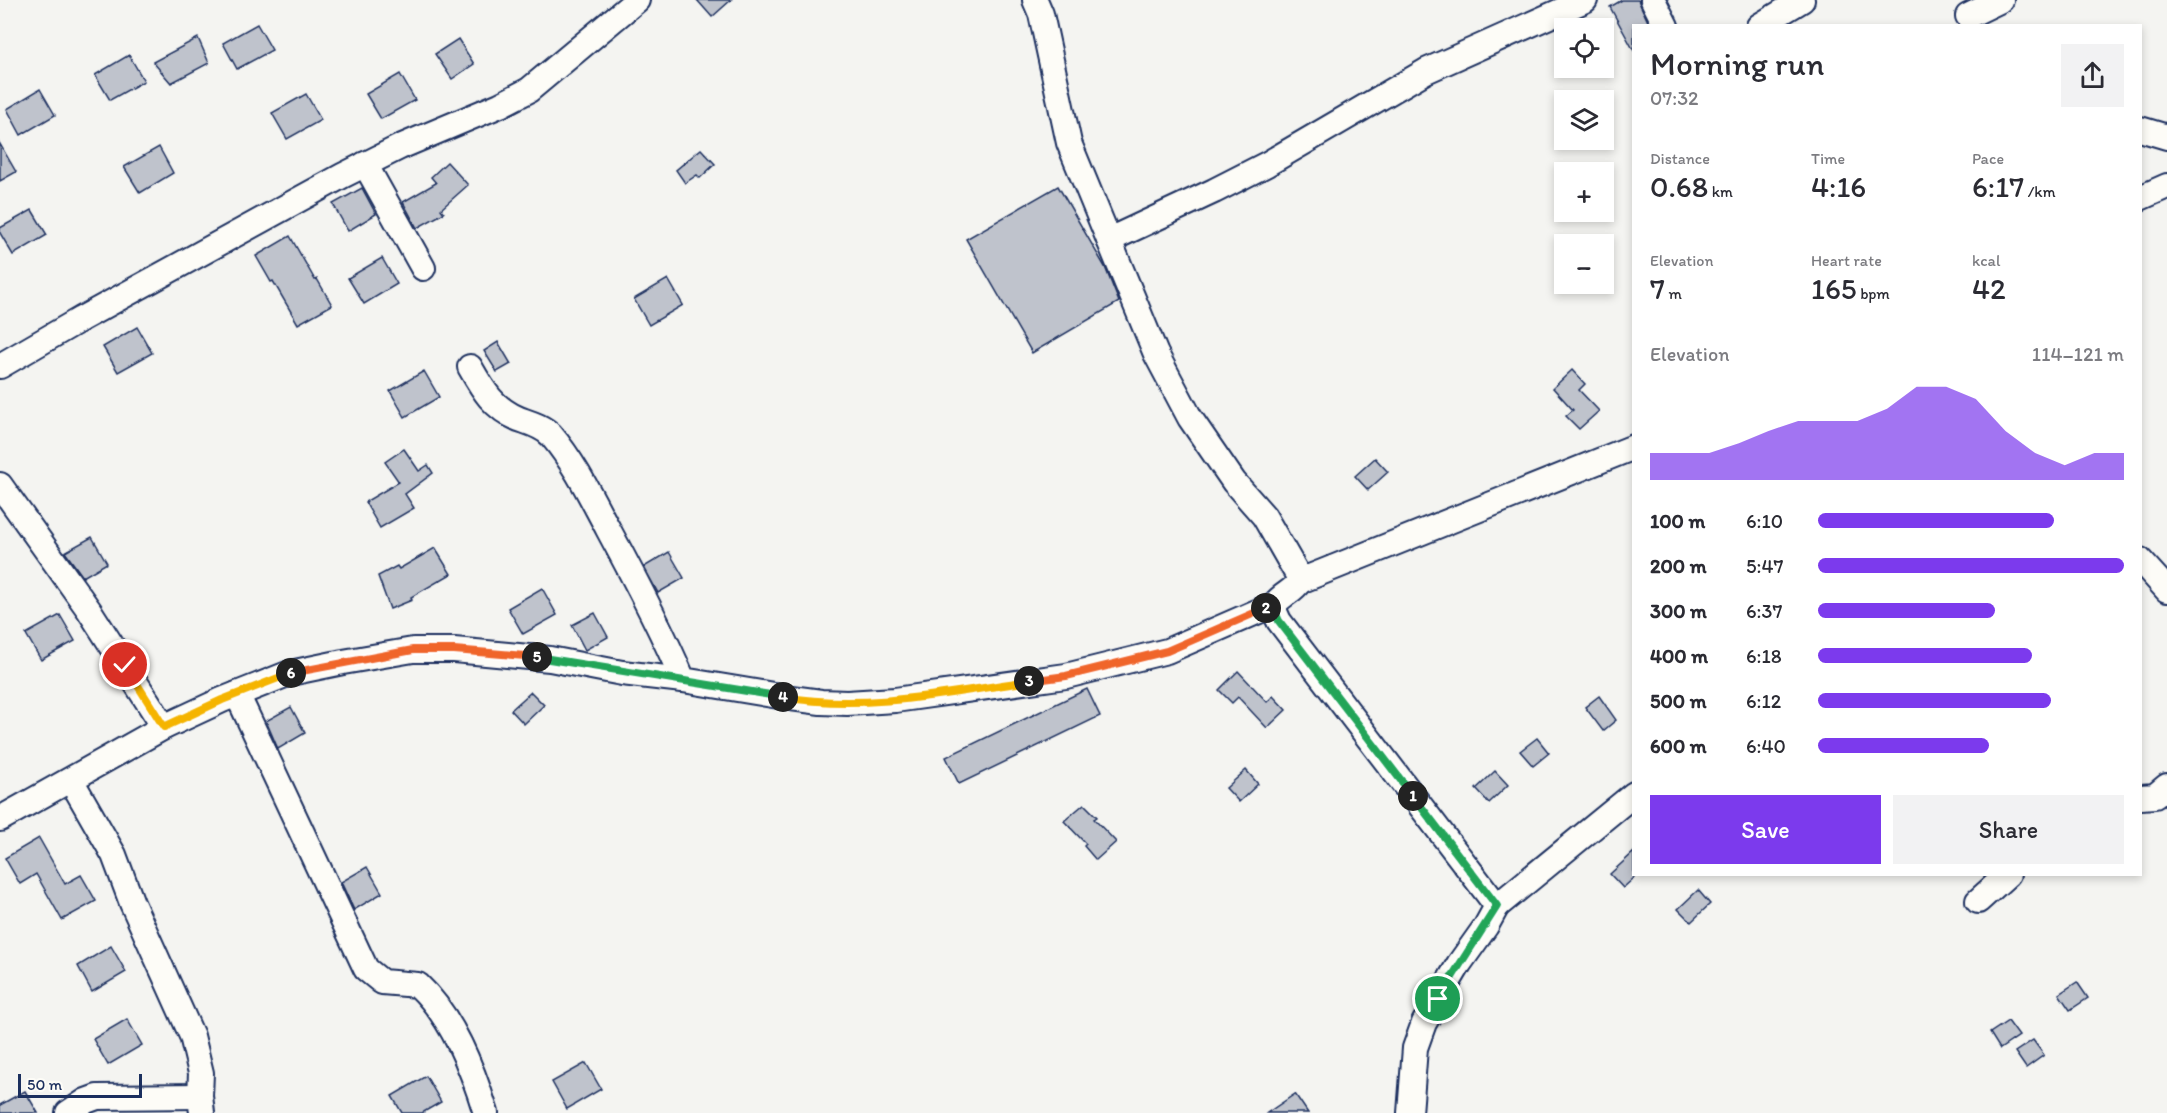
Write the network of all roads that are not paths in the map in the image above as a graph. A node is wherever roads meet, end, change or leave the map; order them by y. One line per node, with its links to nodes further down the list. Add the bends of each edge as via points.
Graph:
1 (637, 0): 12 (street, via 529,90)
2 (1035, 0): 15 (street, via 1069,143)
3 (1585, 0): 15 (street, via 1426,71 1267,164)
4 (1653, 0): 8 (street)
5 (1802, 0): 9 (street)
6 (2001, 0): 7 (street)
7 (1967, 14)
8 (1665, 24)
9 (1762, 24)
10 (2142, 130): 11 (street)
11 (2167, 136)
12 (365, 164): 16 (street); 17 (street)
13 (2167, 186): 14 (street)
14 (2142, 197)
15 (1109, 240): 22 (street, via 1156,354 1190,418 1234,482 1264,516)
16 (423, 268)
17 (0, 366)
18 (470, 367): 25 (street, via 486,396 517,418 535,424 560,447 588,490 652,610)
19 (1632, 448): 22 (street)
20 (0, 485): 27 (street, via 89,610)
21 (2142, 562): 23 (street)
22 (1300, 581): 24 (street)
23 (2167, 590)
24 (1275, 604): 25 (street, via 1167,651 1066,676 895,700 821,702); 35 (street, via 1279,621)
25 (683, 680): 26 (street, via 550,659 413,650 290,673)
26 (237, 694): 27 (street); 38 (street, via 366,969 382,982 418,985 436,1003 476,1082)
27 (164, 727): 28 (street)
28 (71, 780): 32 (street); 36 (street, via 114,855 192,1036 201,1072)
29 (2167, 786): 31 (street, via 2155,796)
30 (1632, 796): 35 (street)
31 (2142, 797)
32 (0, 819)
33 (2006, 876): 34 (street)
34 (1978, 901)
35 (1497, 906): 39 (street, via 1424,1023 1415,1048)
36 (201, 1105): 37 (street, via 97,1097)
37 (68, 1113)
38 (486, 1113)
39 (1410, 1113)

